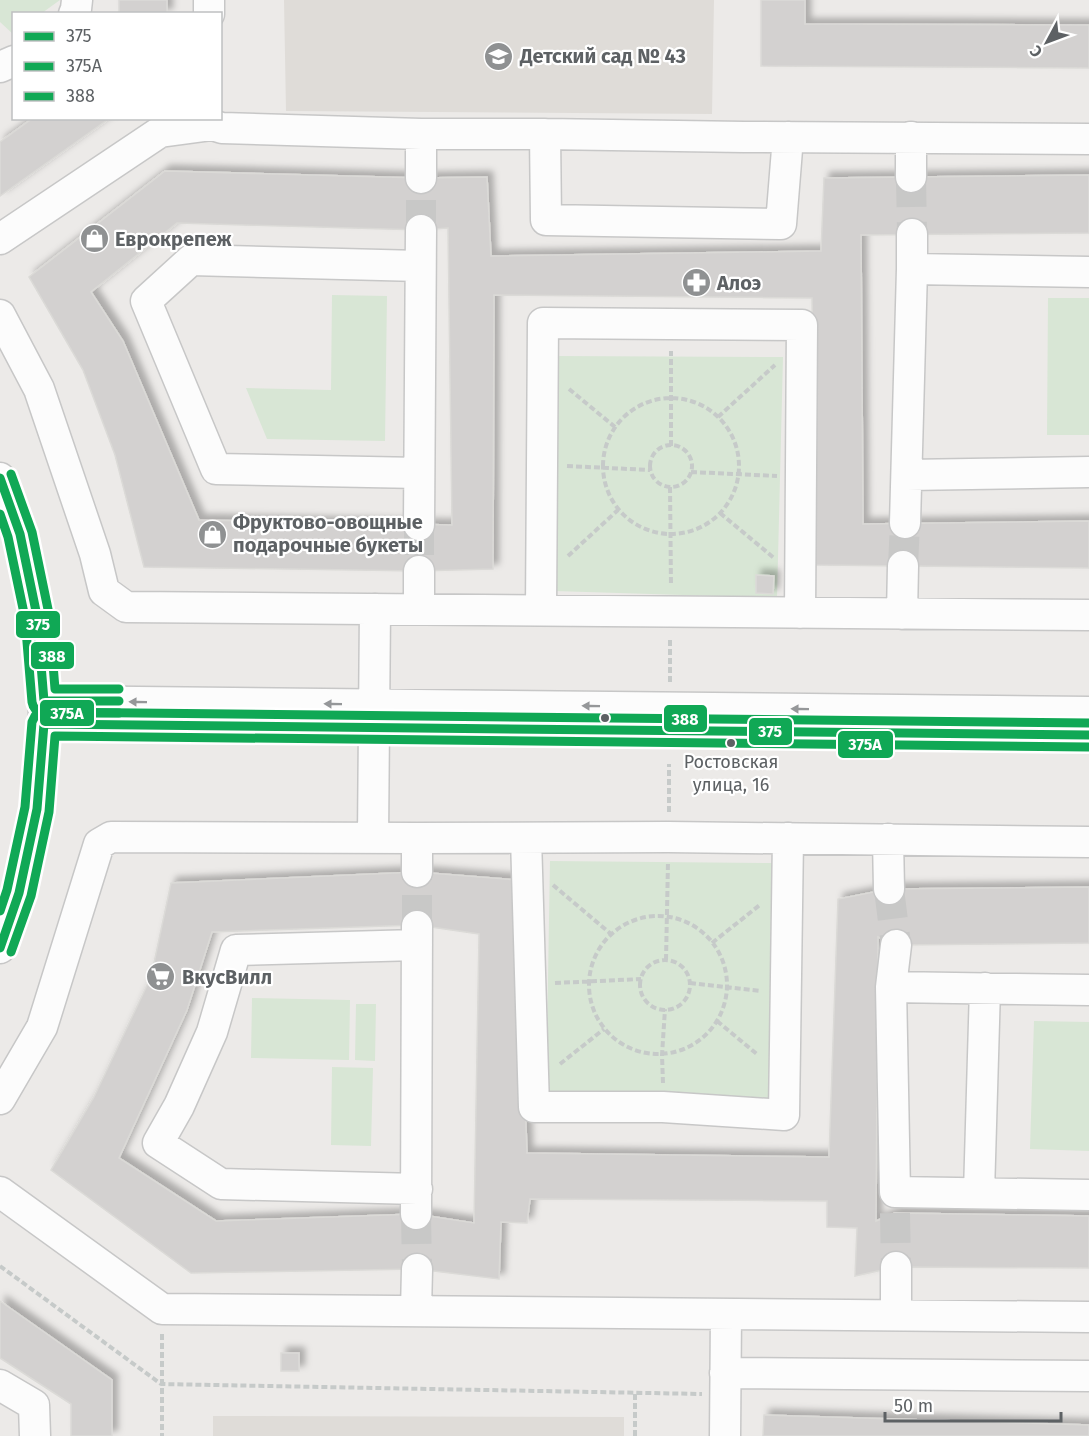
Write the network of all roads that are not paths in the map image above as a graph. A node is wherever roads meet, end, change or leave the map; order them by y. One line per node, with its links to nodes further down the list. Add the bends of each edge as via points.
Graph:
1 (212, 122): 2 (street, via 222,128); 11 (street, via 160,132)
2 (421, 134): 3 (street); 8 (street)
3 (545, 134): 4 (street); 4 (street, via 546,220 758,224 781,224)
4 (788, 137): 5 (street)
5 (911, 137): 6 (street); 7 (street)
6 (1089, 140)
7 (911, 177)
8 (421, 178)
9 (421, 230): 12 (street)
10 (912, 234): 13 (street)
11 (0, 238)
12 (420, 266): 17 (street); 17 (street, via 191,260 146,301 216,469)
13 (912, 269): 14 (street); 18 (street)
14 (1089, 272)
15 (0, 315): 24 (street, via 39,389 104,591 126,607)
16 (1089, 472): 18 (street)
17 (419, 473): 21 (street)
18 (907, 474): 20 (street)
19 (0, 478): 30 (street, via 20,534 37,616)
20 (905, 523)
21 (419, 525)
22 (903, 566): 28 (street)
23 (419, 571): 25 (street)
24 (375, 609): 25 (street); 32 (street)
25 (419, 609): 26 (street)
26 (541, 610): 27 (street); 27 (street, via 543,323 802,325)
27 (800, 613): 28 (street)
28 (902, 614): 29 (street)
29 (1089, 615)
30 (44, 712): 32 (street); 44 (street, via 37,809 19,893)
31 (1089, 712): 32 (street, one-way to 32)
32 (374, 716): 33 (street); 34 (street)
33 (1089, 735)
34 (373, 838): 35 (street); 48 (street, via 111,837 99,844 42,1027)
35 (417, 838): 39 (street); 40 (street)
36 (788, 838): 37 (street); 39 (street); 39 (street, via 784,1115 663,1107 534,1107)
37 (888, 839): 38 (street); 41 (street)
38 (1089, 842)
39 (526, 851)
40 (417, 872)
41 (889, 889)
42 (417, 935): 42 (street, via 416,1201 220,1184 158,1143 212,1032 236,950)
43 (896, 945): 45 (street)
44 (0, 948)
45 (891, 987): 46 (street); 50 (street, via 895,1203)
46 (985, 988): 47 (street); 50 (street)
47 (1089, 990)
48 (0, 1099)
49 (0, 1192): 54 (street, via 162,1309)
50 (979, 1193): 51 (street)
51 (1089, 1195)
52 (896, 1268): 56 (street)
53 (417, 1269): 54 (street)
54 (416, 1311): 55 (street)
55 (726, 1314): 56 (street); 59 (street)
56 (896, 1315): 57 (street)
57 (1089, 1317)
58 (1089, 1376): 59 (street)
59 (725, 1384): 62 (street)
60 (0, 1385): 61 (street, via 34,1405)
61 (35, 1436)
62 (725, 1436)

